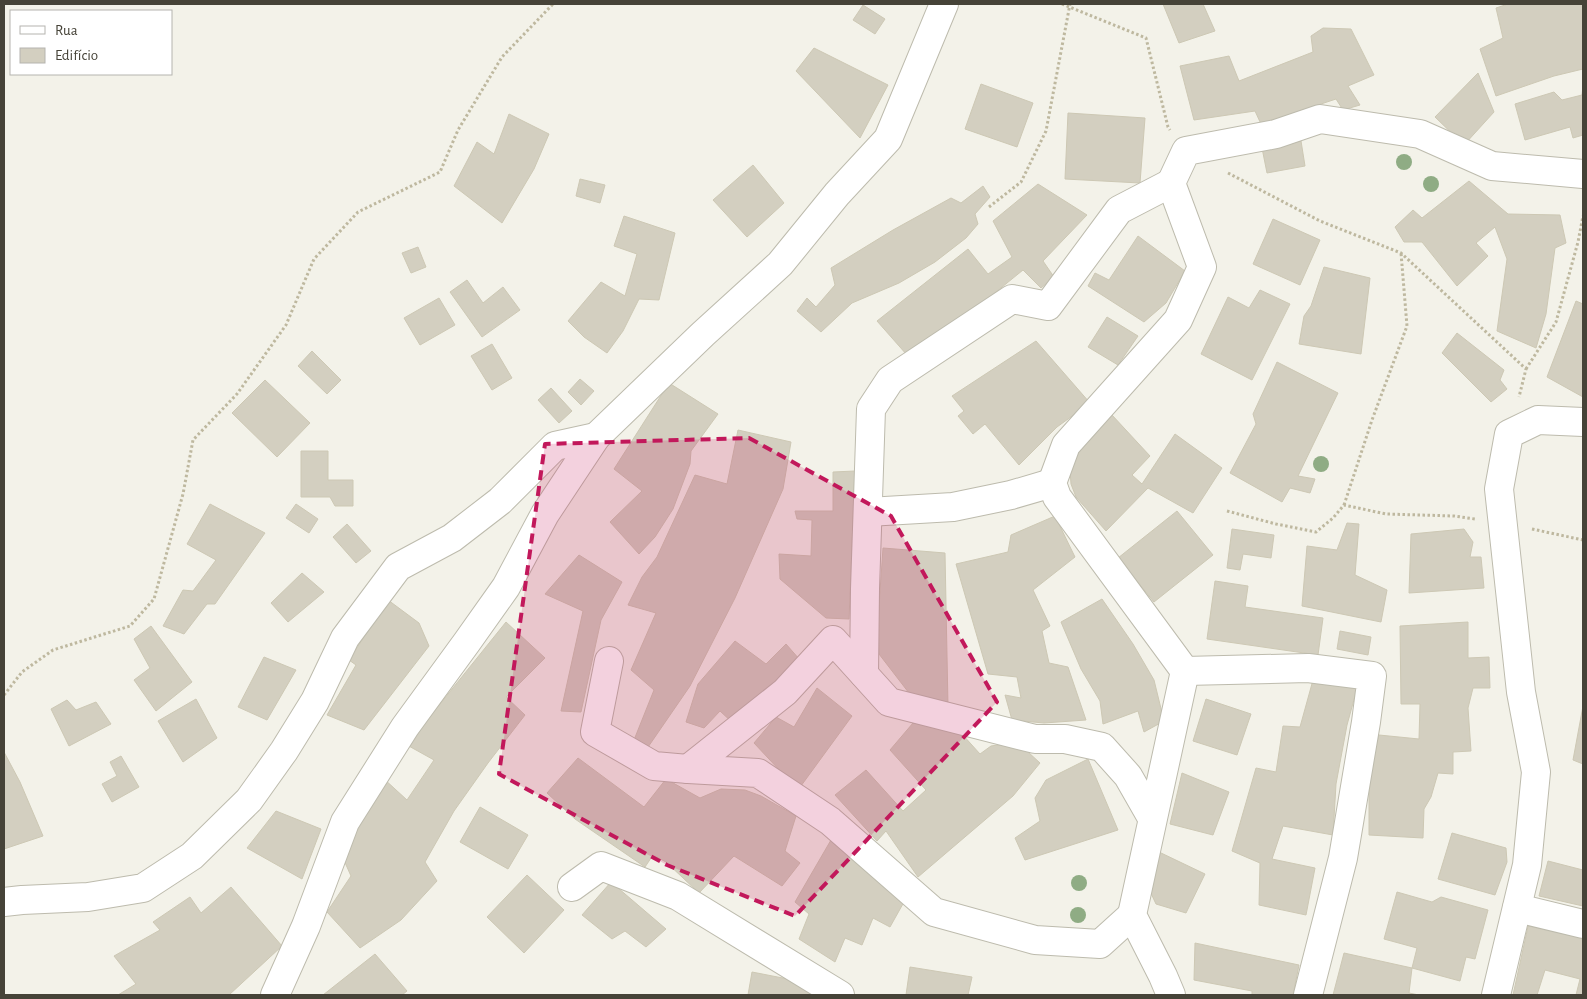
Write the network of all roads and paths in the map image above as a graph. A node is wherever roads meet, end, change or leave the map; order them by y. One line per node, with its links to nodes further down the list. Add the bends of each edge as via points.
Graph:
1 (553, 4): 24 (path, via 502,56 458,130 440,172 358,212 314,259 286,326 237,394 193,440 154,599 130,626 53,650 22,672)
2 (944, 4): 14 (street, via 888,139 837,194 780,264)
3 (1062, 4): 4 (path)
4 (1070, 5): 5 (path, via 1146,38 1168,127); 8 (path, via 1046,131 1022,182)
5 (1186, 151): 6 (street, via 1276,134 1320,119 1420,134 1492,166); 7 (street); 10 (path, via 1320,221)
6 (1583, 174)
7 (1171, 183): 15 (street, via 1202,267 1178,320 1066,445); 18 (street, via 1119,210 1048,306 1012,298 890,380 871,409)
8 (989, 206)
9 (1583, 216): 11 (path, via 1556,322)
10 (1401, 253): 11 (path); 16 (path, via 1407,326)
11 (1526, 369): 13 (path)
12 (1583, 422): 13 (street, via 1538,420)
13 (1509, 434): 19 (street, via 1499,489)
14 (596, 437): 28 (street, via 555,446 500,502 452,538 398,566 345,638 315,701 284,751 249,800 192,856 143,888 88,897); 32 (street, via 544,514 506,587 404,727 345,822 306,926)
15 (1052, 483): 18 (street, via 953,507); 22 (street, via 1057,497)
16 (1344, 504): 17 (path, via 1316,532); 19 (path, via 1386,514 1454,516)
17 (1226, 510)
18 (868, 512): 23 (street)
19 (1503, 523): 20 (path); 29 (street, via 1521,692 1536,772 1527,865)
20 (1583, 540)
21 (609, 661): 25 (street, via 595,732 654,766)
22 (1185, 671): 26 (street); 35 (street, via 1308,668 1372,676 1343,858)
23 (864, 674): 25 (street, via 833,640 785,692); 26 (street, via 889,702 1035,738 1065,739 1102,747 1128,776)
24 (4, 695)
25 (688, 769): 30 (street, via 758,772 830,821 934,912 1035,940 1100,944)
26 (1152, 818): 30 (street)
27 (572, 888): 33 (street, via 601,866 678,896)
28 (4, 902)
29 (1516, 908): 31 (street); 36 (street)
30 (1132, 915): 34 (street)
31 (1583, 924)
32 (275, 995)
33 (840, 995)
34 (1171, 995)
35 (1308, 995)
36 (1496, 995)

